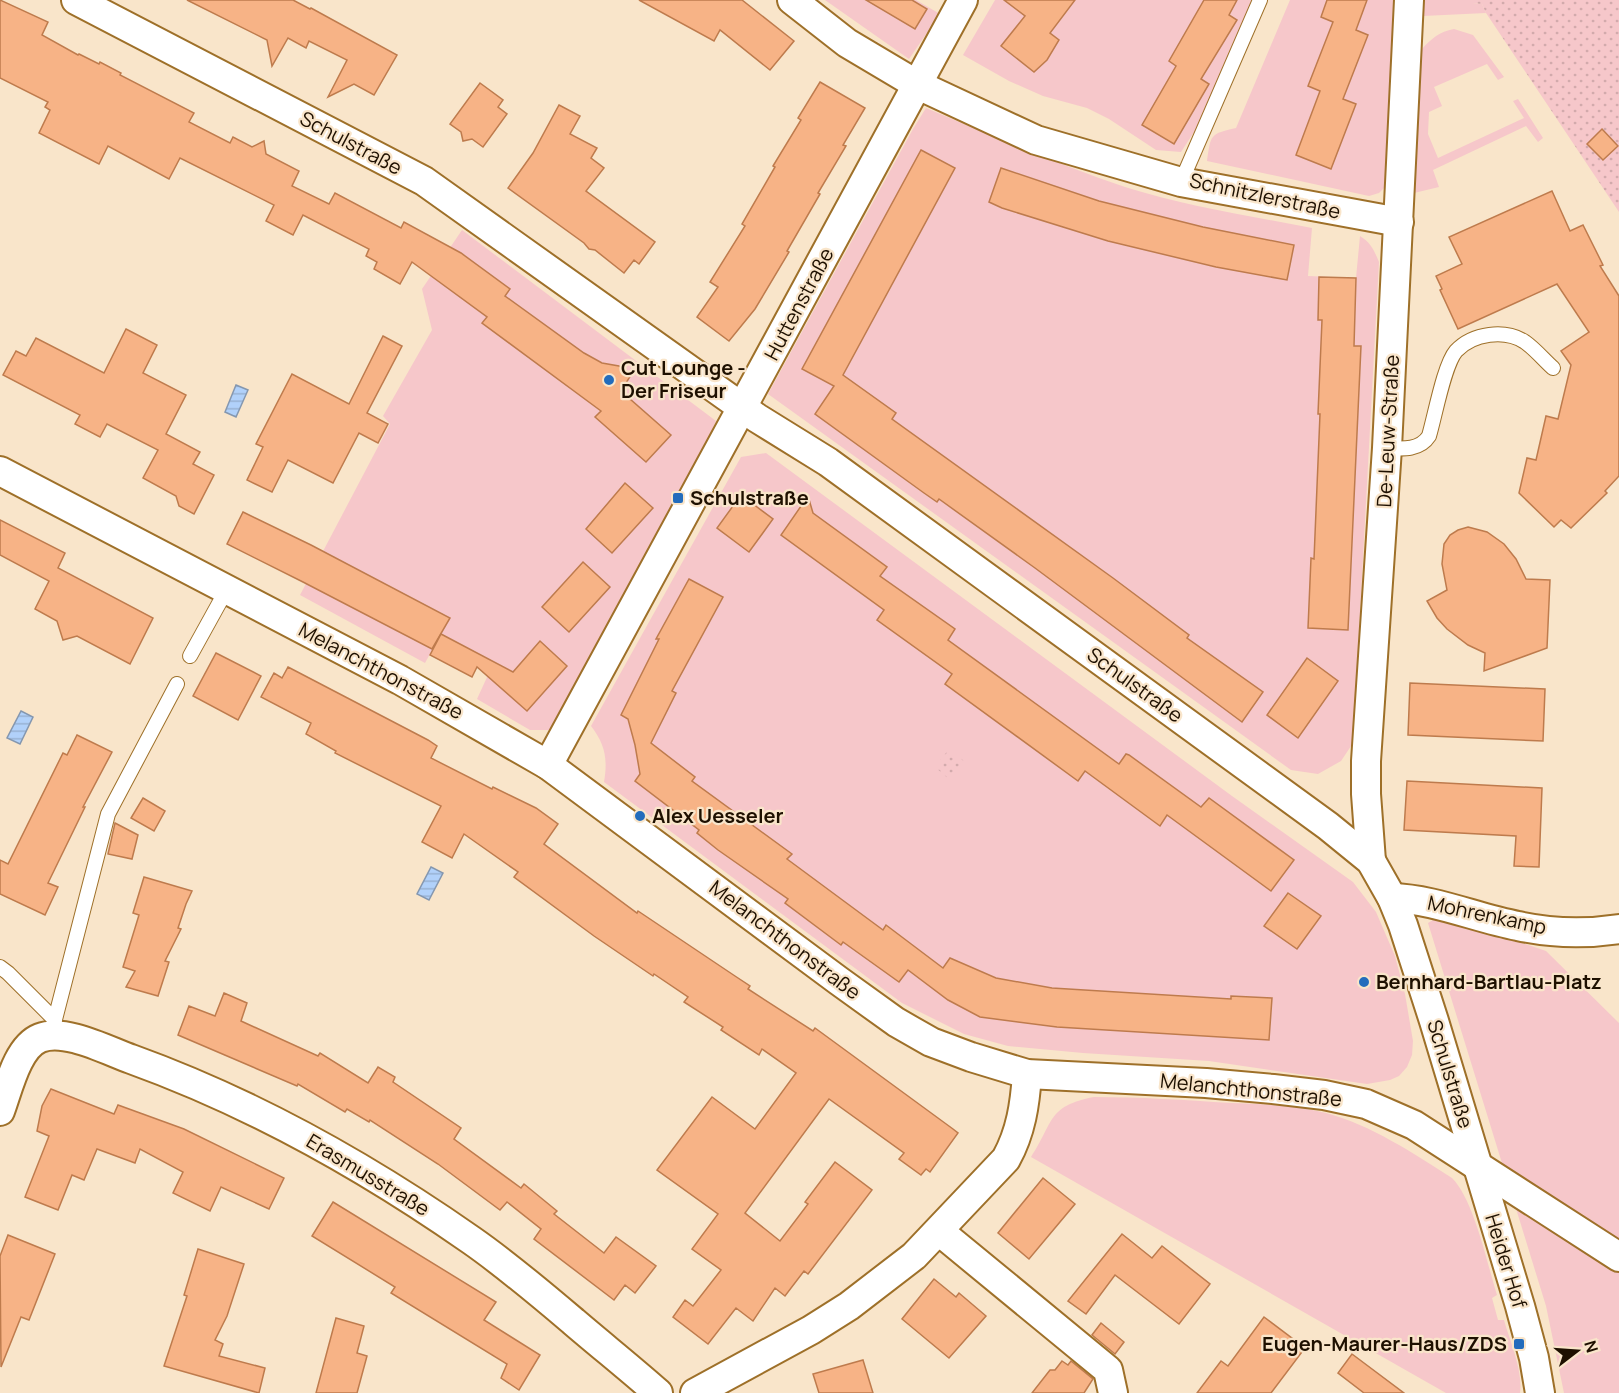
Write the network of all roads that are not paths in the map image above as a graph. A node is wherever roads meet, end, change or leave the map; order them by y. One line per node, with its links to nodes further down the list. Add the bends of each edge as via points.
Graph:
1 (792, 0): 6 (street, via 847,43)
2 (963, 0): 6 (street, Huttenstraße)
3 (1260, 0): 7 (lane, Schnitzlerstraße)
4 (81, 1): 10 (street, Schulstraße, via 424,182)
5 (1409, 8): 8 (street, De-Leuw-Straße)
6 (916, 84): 7 (street, via 1036,140); 10 (street, Huttenstraße)
7 (1181, 182): 8 (street, Schnitzlerstraße)
8 (1399, 222): 11 (street, De-Leuw-Straße)
9 (1552, 368): 11 (lane, via 1513,336 1498,334 1468,342 1456,351 1448,365 1424,443)
10 (743, 408): 16 (street, Huttenstraße); 17 (street, Schulstraße, via 837,469)
11 (1387, 448): 17 (street, De-Leuw-Straße, via 1366,761)
12 (0, 471): 13 (street, Melanchthonstraße)
13 (227, 590): 14 (lane); 16 (street, Melanchthonstraße, via 400,680)
14 (190, 656)
15 (177, 684): 21 (lane, via 108,814)
16 (548, 765): 22 (street, Melanchthonstraße, via 896,1022 945,1048)
17 (1371, 861): 18 (street, Schulstraße)
18 (1392, 898): 19 (street, Mohrenkamp, via 1411,899 1520,927 1580,933); 24 (street, Schulstraße)
19 (1619, 929)
20 (0, 967): 21 (lane)
21 (53, 1028): 23 (street, via 28,1045); 27 (street, Erasmusstraße, via 179,1077 332,1151 473,1241)
22 (1028, 1074): 24 (street, Melanchthonstraße, via 1206,1083 1324,1095 1366,1104 1414,1125); 25 (street, via 1023,1114 1006,1159)
23 (0, 1111)
24 (1477, 1164): 26 (street, Melanchthonstraße); 30 (street, Heider Hof, via 1520,1306)
25 (939, 1231): 28 (street, via 914,1256 830,1318); 29 (street, via 1108,1370)
26 (1619, 1257)
27 (658, 1393)
28 (695, 1393)
29 (1113, 1393)
30 (1540, 1393)

